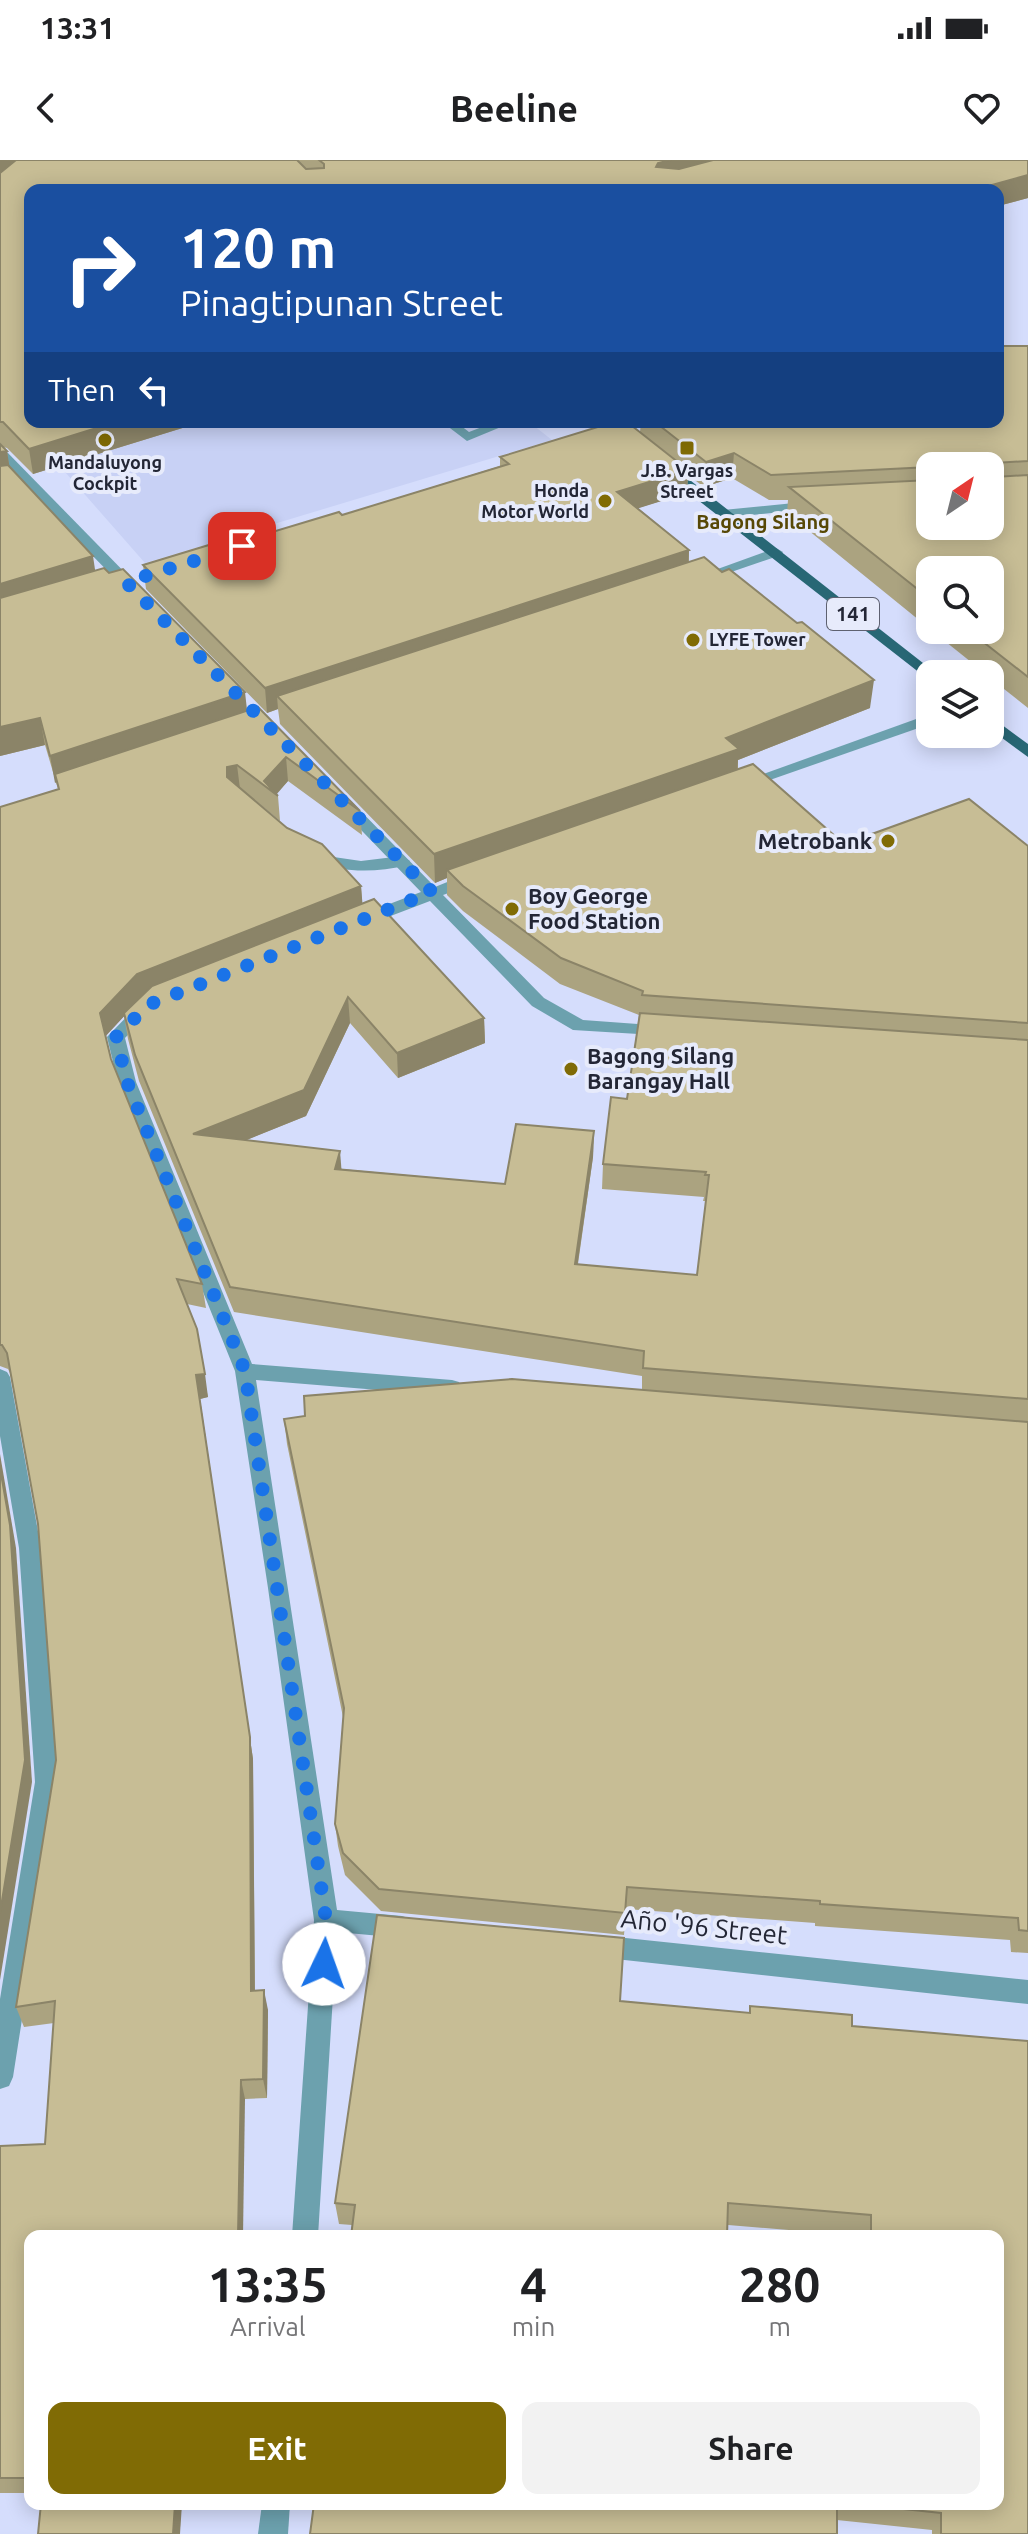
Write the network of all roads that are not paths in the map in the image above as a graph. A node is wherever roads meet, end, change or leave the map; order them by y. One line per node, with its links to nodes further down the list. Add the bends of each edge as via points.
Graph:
1 (456, 428): 2 (street, via 467,437)
2 (491, 428)
3 (0, 453): 9 (street, via 19,482)
4 (655, 460): 6 (main road, 141)
5 (836, 504): 6 (street)
6 (723, 514): 7 (main road, 141)
7 (776, 552): 8 (street); 10 (main road, 141)
8 (686, 583)
9 (148, 604)
10 (916, 663)
11 (916, 724): 15 (street)
12 (1004, 732): 13 (main road)
13 (1028, 752)
14 (328, 787): 17 (street)
15 (719, 792)
16 (305, 854): 17 (street, via 349,868)
17 (402, 861): 19 (street)
18 (493, 871): 19 (street)
19 (432, 892): 20 (street); 22 (street, via 538,1002 579,1026)
20 (347, 926)
21 (162, 999): 23 (street, via 148,1005 116,1037 127,1082)
22 (690, 1034)
23 (245, 1371): 25 (street); 26 (street)
24 (0, 1377): 30 (street, via 30,1548 47,1782)
25 (480, 1391)
26 (326, 1920): 27 (street); 31 (street)
27 (422, 1929)
28 (565, 1943): 29 (street, Año '96 Street)
29 (1028, 1992)
30 (0, 2077)
31 (305, 2230)
32 (275, 2510): 33 (street)
33 (273, 2534)

